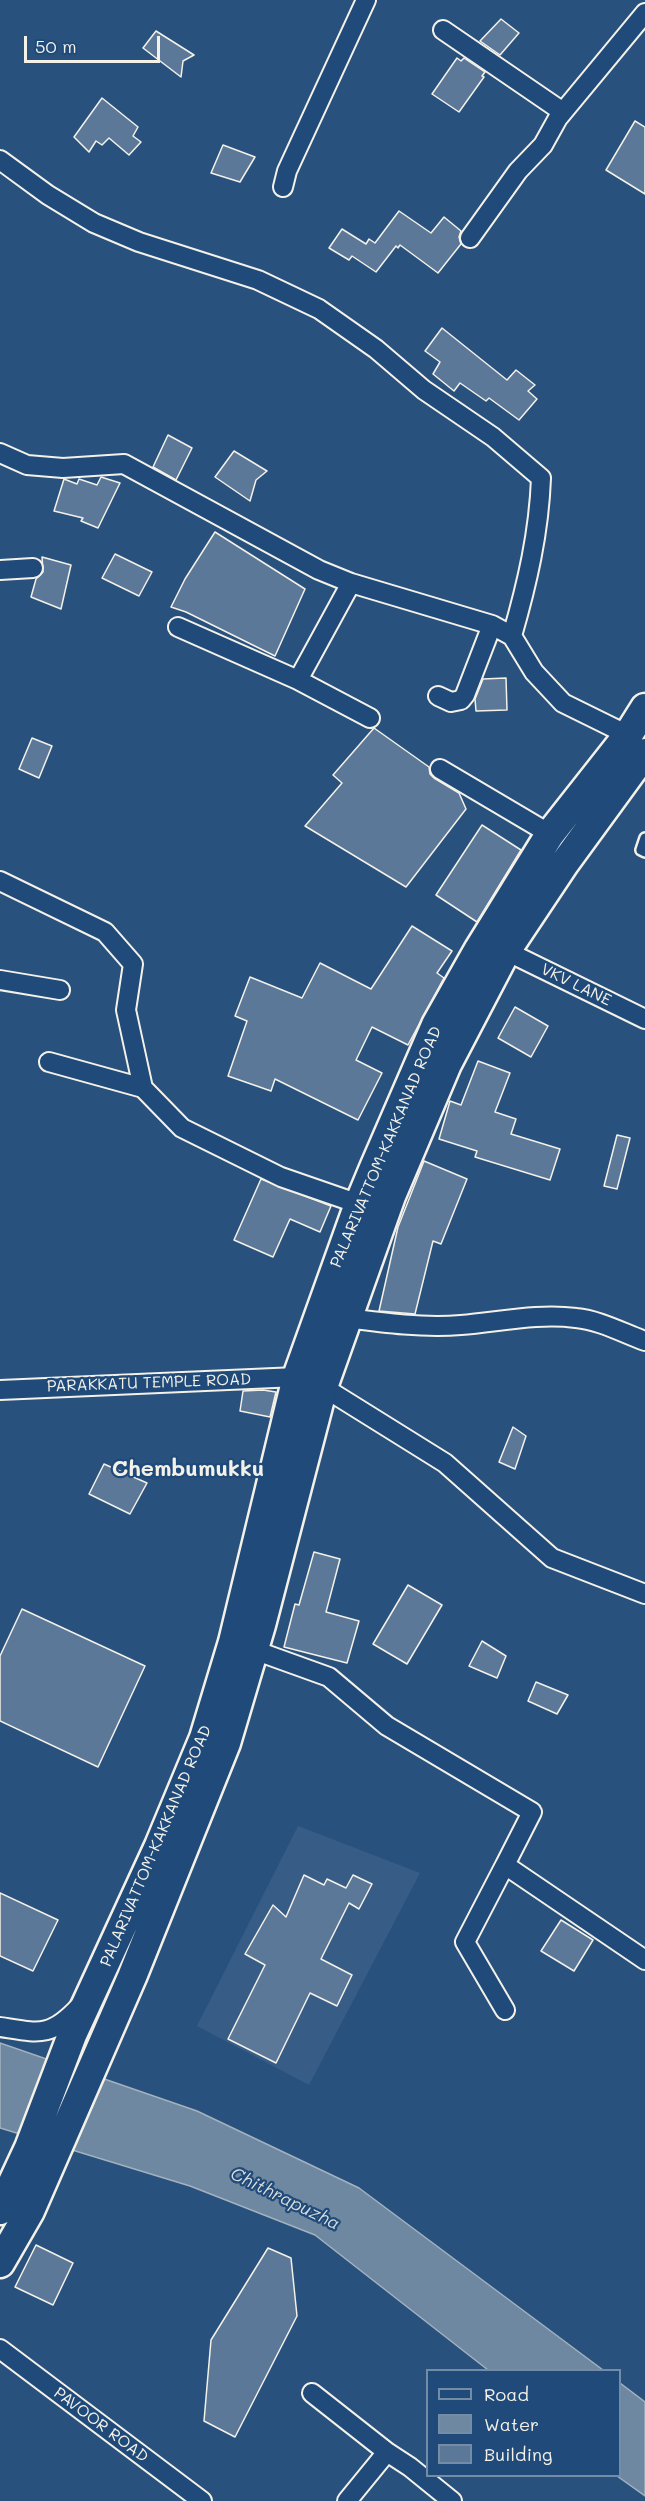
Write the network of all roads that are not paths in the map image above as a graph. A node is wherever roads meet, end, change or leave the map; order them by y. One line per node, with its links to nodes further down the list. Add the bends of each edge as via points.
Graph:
1 (366, 0): 7 (street)
2 (634, 0): 3 (street)
3 (645, 11): 5 (street)
4 (443, 30): 5 (street)
5 (563, 112): 8 (street, via 543,145 518,171)
6 (0, 160): 15 (street, via 94,224 258,280 319,309 376,349 424,390 493,437 541,478 534,553)
7 (283, 187)
8 (470, 238)
9 (0, 453): 12 (street, via 27,465 63,468 124,464 319,570)
10 (33, 568): 11 (street)
11 (0, 570)
12 (351, 583): 13 (street); 16 (street)
13 (492, 625): 15 (street); 17 (street, via 465,695 451,702)
14 (178, 627): 16 (street)
15 (512, 636): 20 (street, via 534,672 563,703)
16 (298, 680): 19 (street)
17 (438, 696)
18 (645, 708): 20 (main road, PALARIVATTOM-KAKKANAD ROAD)
19 (370, 718)
20 (639, 753): 22 (main road, PALARIVATTOM-KAKKANAD ROAD); 26 (main road)
21 (440, 769): 22 (street)
22 (550, 834): 32 (main road, PALARIVATTOM-KAKKANAD ROAD, via 436,1025)
23 (645, 838): 24 (lane, via 641,850)
24 (645, 852)
25 (0, 881): 31 (street, via 105,932 133,964 126,1010)
26 (506, 951): 29 (street, VKV LANE); 32 (main road)
27 (0, 980): 28 (street)
28 (60, 990)
29 (645, 1019)
30 (49, 1062): 31 (street)
31 (143, 1088): 33 (street, via 182,1128 281,1177)
32 (387, 1172): 33 (main road, PALARIVATTOM-KAKKANAD ROAD); 34 (main road)
33 (359, 1204): 36 (main road, PALARIVATTOM-KAKKANAD ROAD)
34 (347, 1318): 35 (street, via 398,1325 576,1318); 36 (main road)
35 (645, 1341)
36 (310, 1382): 37 (street, PARAKKATU TEMPLE ROAD); 38 (street, via 445,1463 552,1558); 39 (main road); 42 (main road, PALARIVATTOM-KAKKANAD ROAD, via 204,1738)
37 (0, 1390)
38 (645, 1594)
39 (254, 1650): 40 (street, via 329,1677 387,1726 532,1812); 45 (main road, via 226,1743 132,1977 102,2045)
40 (505, 1865): 41 (street); 43 (street, via 465,1942)
41 (645, 1960)
42 (94, 1989): 44 (street, via 63,2024 39,2033); 45 (main road, PALARIVATTOM-KAKKANAD ROAD, via 72,2034)
43 (505, 2010)
44 (0, 2027)
45 (42, 2151): 46 (main road); 47 (main road, via 30,2211)
46 (2, 2199)
47 (0, 2263)
48 (0, 2349): 51 (street, PAVOOR ROAD)
49 (312, 2393): 50 (street)
50 (387, 2452): 52 (street); 53 (street)
51 (202, 2501)
52 (347, 2501)
53 (452, 2501)

